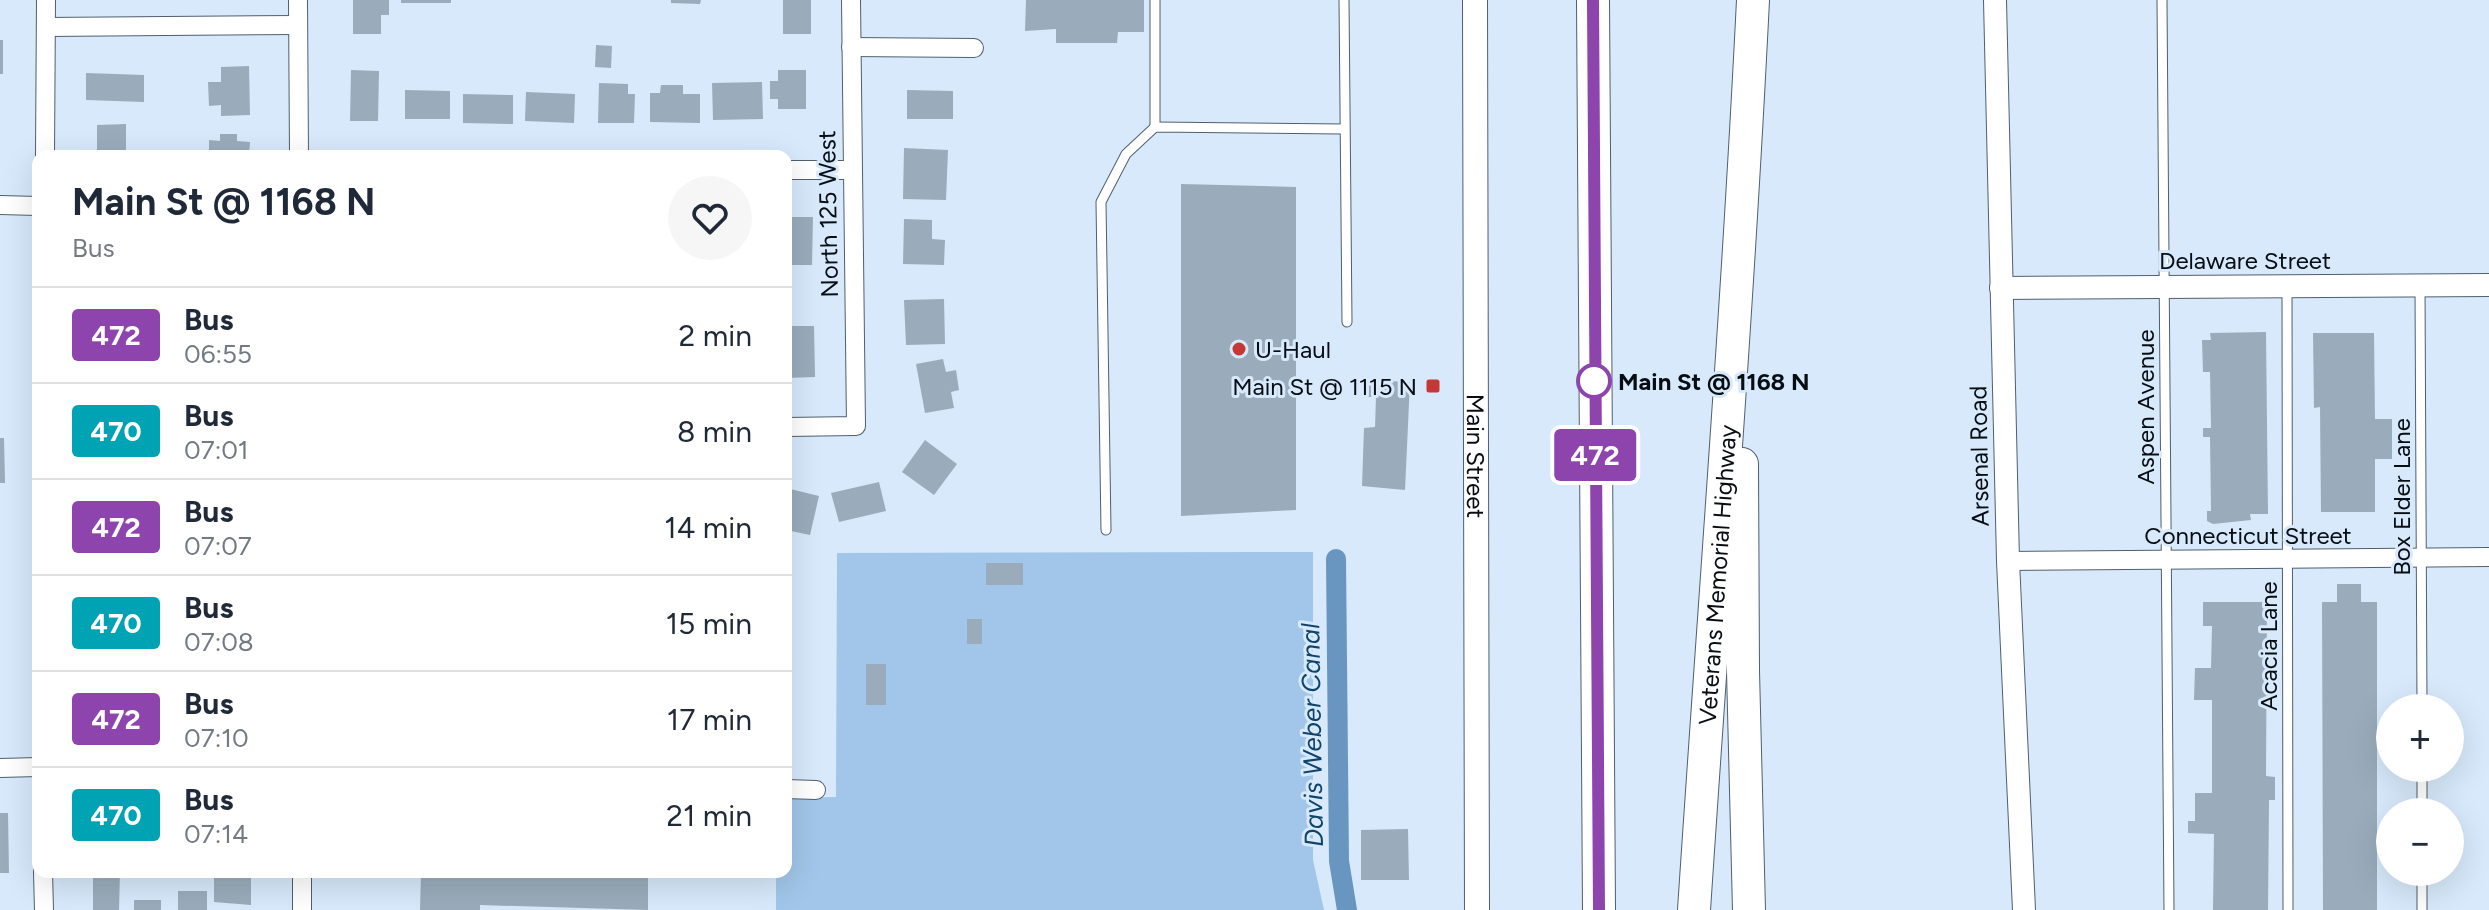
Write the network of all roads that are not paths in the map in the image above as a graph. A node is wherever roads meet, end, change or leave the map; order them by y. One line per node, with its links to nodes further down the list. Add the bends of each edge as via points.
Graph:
1 (46, 0): 12 (street)
2 (298, 0): 11 (street)
3 (851, 0): 13 (street, North 125 West)
4 (1155, 0): 15 (lane)
5 (1344, 0): 16 (lane)
6 (1475, 0): 47 (main road, Main Street)
7 (1593, 0): 48 (highway)
8 (1753, 0): 23 (highway, Veterans Memorial Highway)
9 (1995, 0): 28 (street, Arsenal Road)
10 (2162, 0): 25 (lane, Aspen Avenue)
11 (298, 25): 12 (street); 18 (street)
12 (46, 27): 17 (street)
13 (851, 47): 14 (street); 20 (street, North 125 West)
14 (974, 48)
15 (1155, 127): 16 (lane); 31 (lane, via 1126,154 1101,202)
16 (1344, 129): 29 (lane)
17 (45, 150)
18 (299, 150)
19 (792, 170): 20 (street)
20 (850, 170): 30 (street, North 125 West, via 856,426)
21 (0, 205): 22 (street)
22 (32, 206)
23 (1742, 221): 49 (highway, Veterans Memorial Highway); 50 (highway)
24 (2489, 285): 27 (street, Delaware Street)
25 (2164, 286): 26 (street, Delaware Street); 28 (street, Delaware Street); 34 (lane, Aspen Avenue)
26 (2287, 286): 27 (street, Delaware Street); 35 (lane, Acacia Lane)
27 (2420, 286): 32 (lane, Box Elder Lane)
28 (2001, 288): 36 (street, Arsenal Road)
29 (1347, 322)
30 (792, 427)
31 (1106, 530)
32 (2421, 557): 33 (street, Connecticut Street); 35 (street, Connecticut Street); 37 (lane, Box Elder Lane)
33 (2489, 557)
34 (2166, 559): 35 (street, Connecticut Street); 36 (street, Connecticut Street); 52 (lane, Aspen Avenue)
35 (2288, 559): 53 (lane, Acacia Lane)
36 (2008, 561): 51 (street, Arsenal Road)
37 (2422, 694)
38 (32, 767): 39 (street)
39 (0, 768)
40 (792, 789): 41 (street)
41 (816, 790)
42 (43, 878): 45 (street)
43 (302, 878): 46 (street)
44 (2422, 886): 54 (lane)
45 (44, 910)
46 (302, 910)
47 (1477, 910)
48 (1598, 910)
49 (1694, 910)
50 (1749, 910)
51 (2024, 910)
52 (2169, 910)
53 (2288, 910)
54 (2422, 910)

